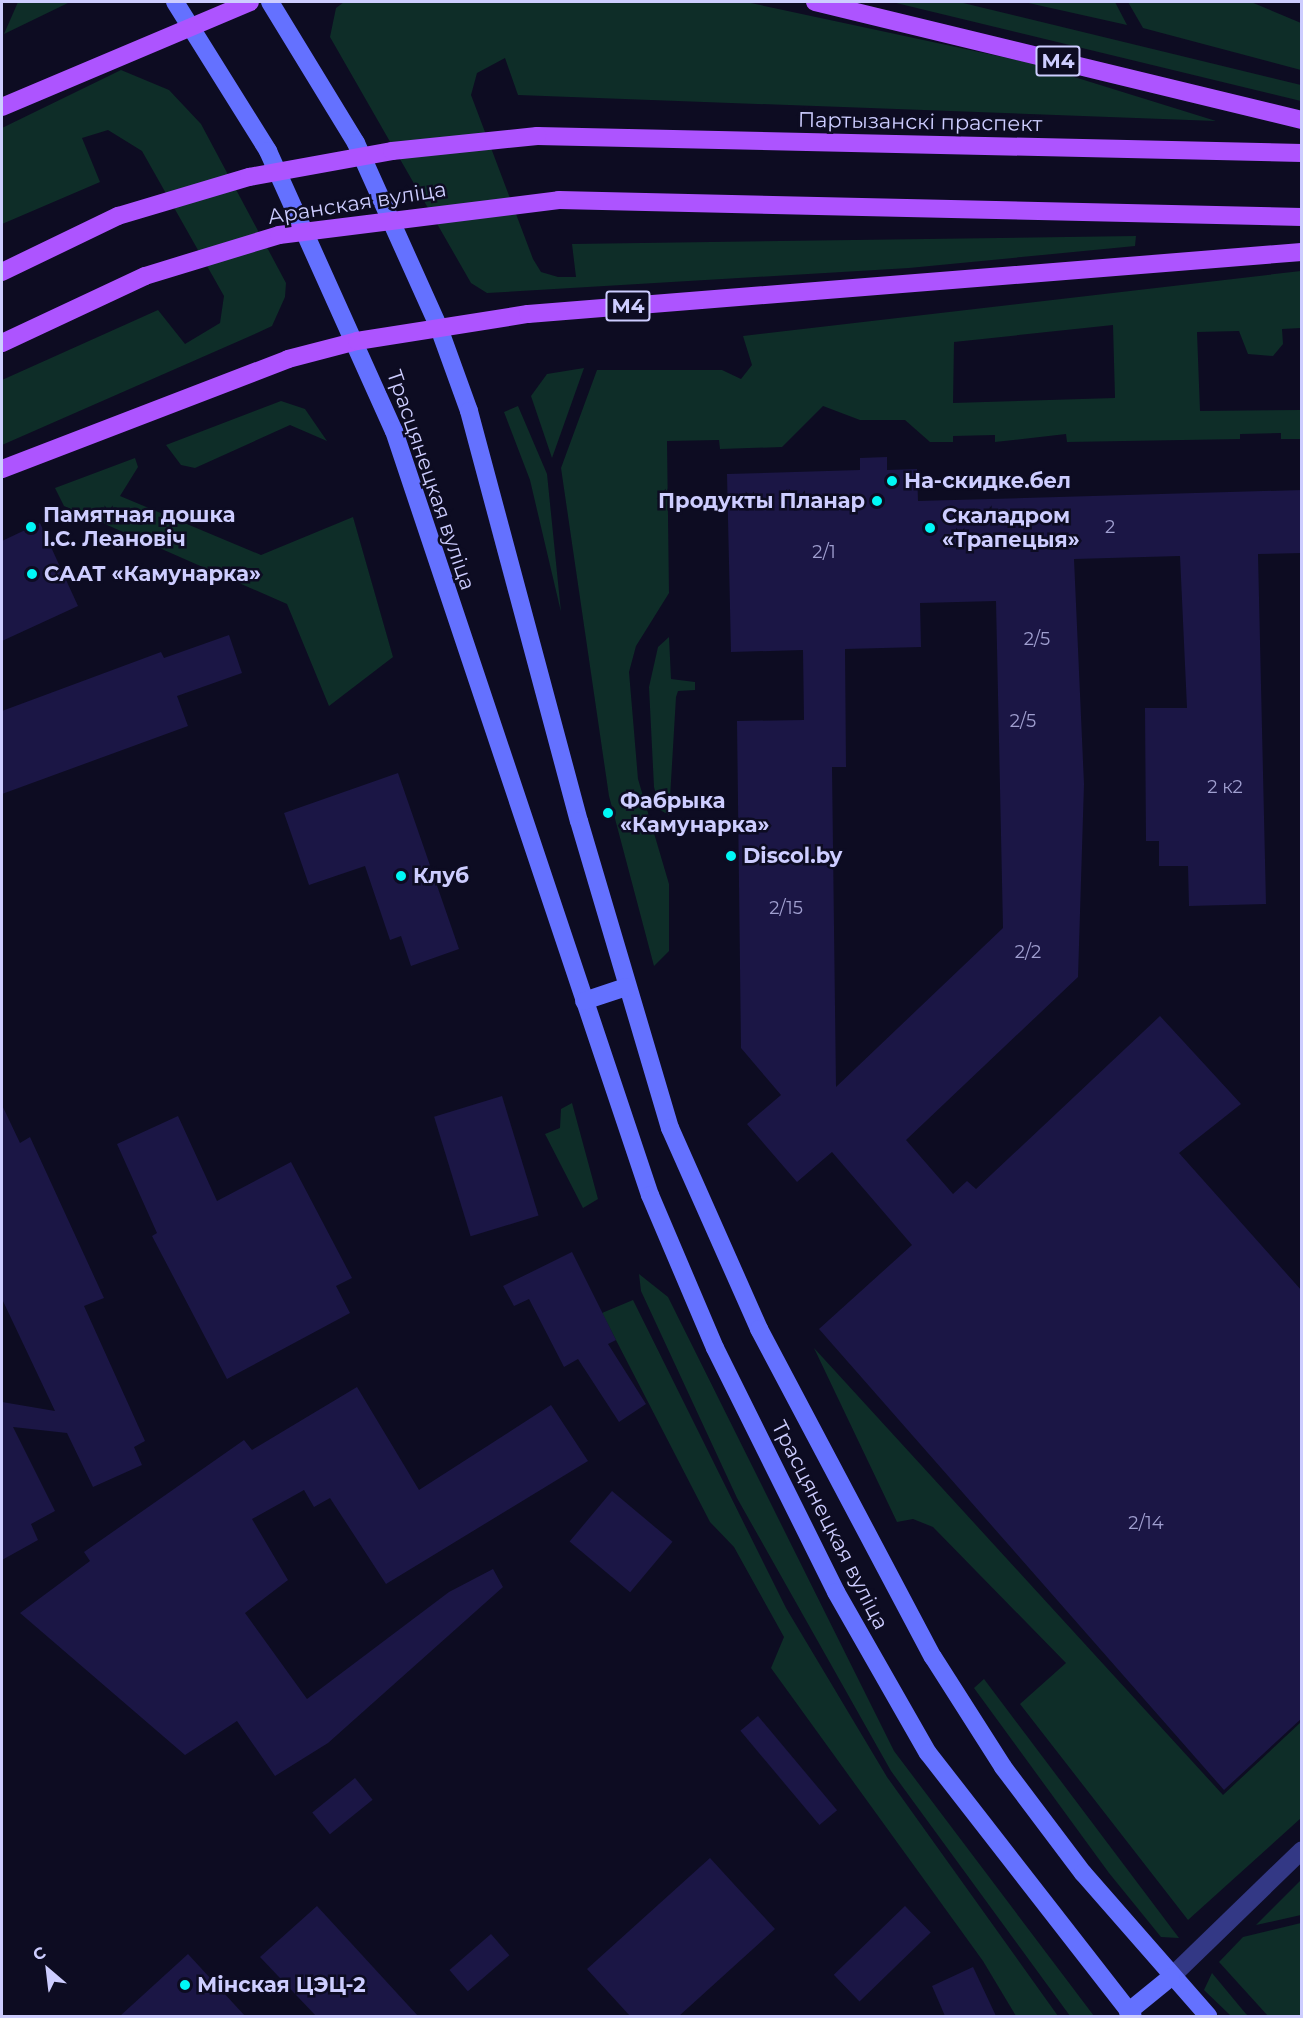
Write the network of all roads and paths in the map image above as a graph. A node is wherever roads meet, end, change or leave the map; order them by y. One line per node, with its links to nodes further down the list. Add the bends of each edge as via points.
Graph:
1 (174, 2): 5 (main road, Трасцянецкая вуліца)
2 (250, 2): 5 (main road)
3 (270, 2): 13 (main road, Трасцянецкая вуліца, via 356,143)
4 (815, 2): 7 (main road, М4)
5 (189, 23): 6 (main road); 14 (main road, Трасцянецкая вуліца, via 268,151)
6 (2, 107)
7 (1302, 120)
8 (537, 136): 9 (main road, Партызанскі праспект); 12 (main road, Аранская вуліца, bridge, via 392,152 249,177 118,216)
9 (1302, 153)
10 (1302, 217): 15 (main road, Аранская вуліца, bridge, via 559,200 279,235 145,276)
11 (1302, 252): 13 (main road, М4, via 528,314)
12 (2, 272)
13 (439, 328): 14 (main road, М4); 17 (main road, Трасцянецкая вуліца, via 469,411)
14 (357, 341): 16 (main road, via 288,359); 18 (main road, Трасцянецкая вуліца, via 394,431)
15 (2, 343)
16 (2, 469)
17 (626, 987): 18 (main road); 20 (main road, Трасцянецкая вуліца, via 682,1161 759,1329 933,1657 1003,1767)
18 (584, 1001): 21 (main road, Трасцянецкая вуліца, via 659,1217 715,1348 836,1592 928,1753)
19 (1302, 1850): 20 (street)
20 (1171, 1977): 21 (main road); 22 (main road, Трасцянецкая вуліца)
21 (1130, 2014)
22 (1208, 2016)

